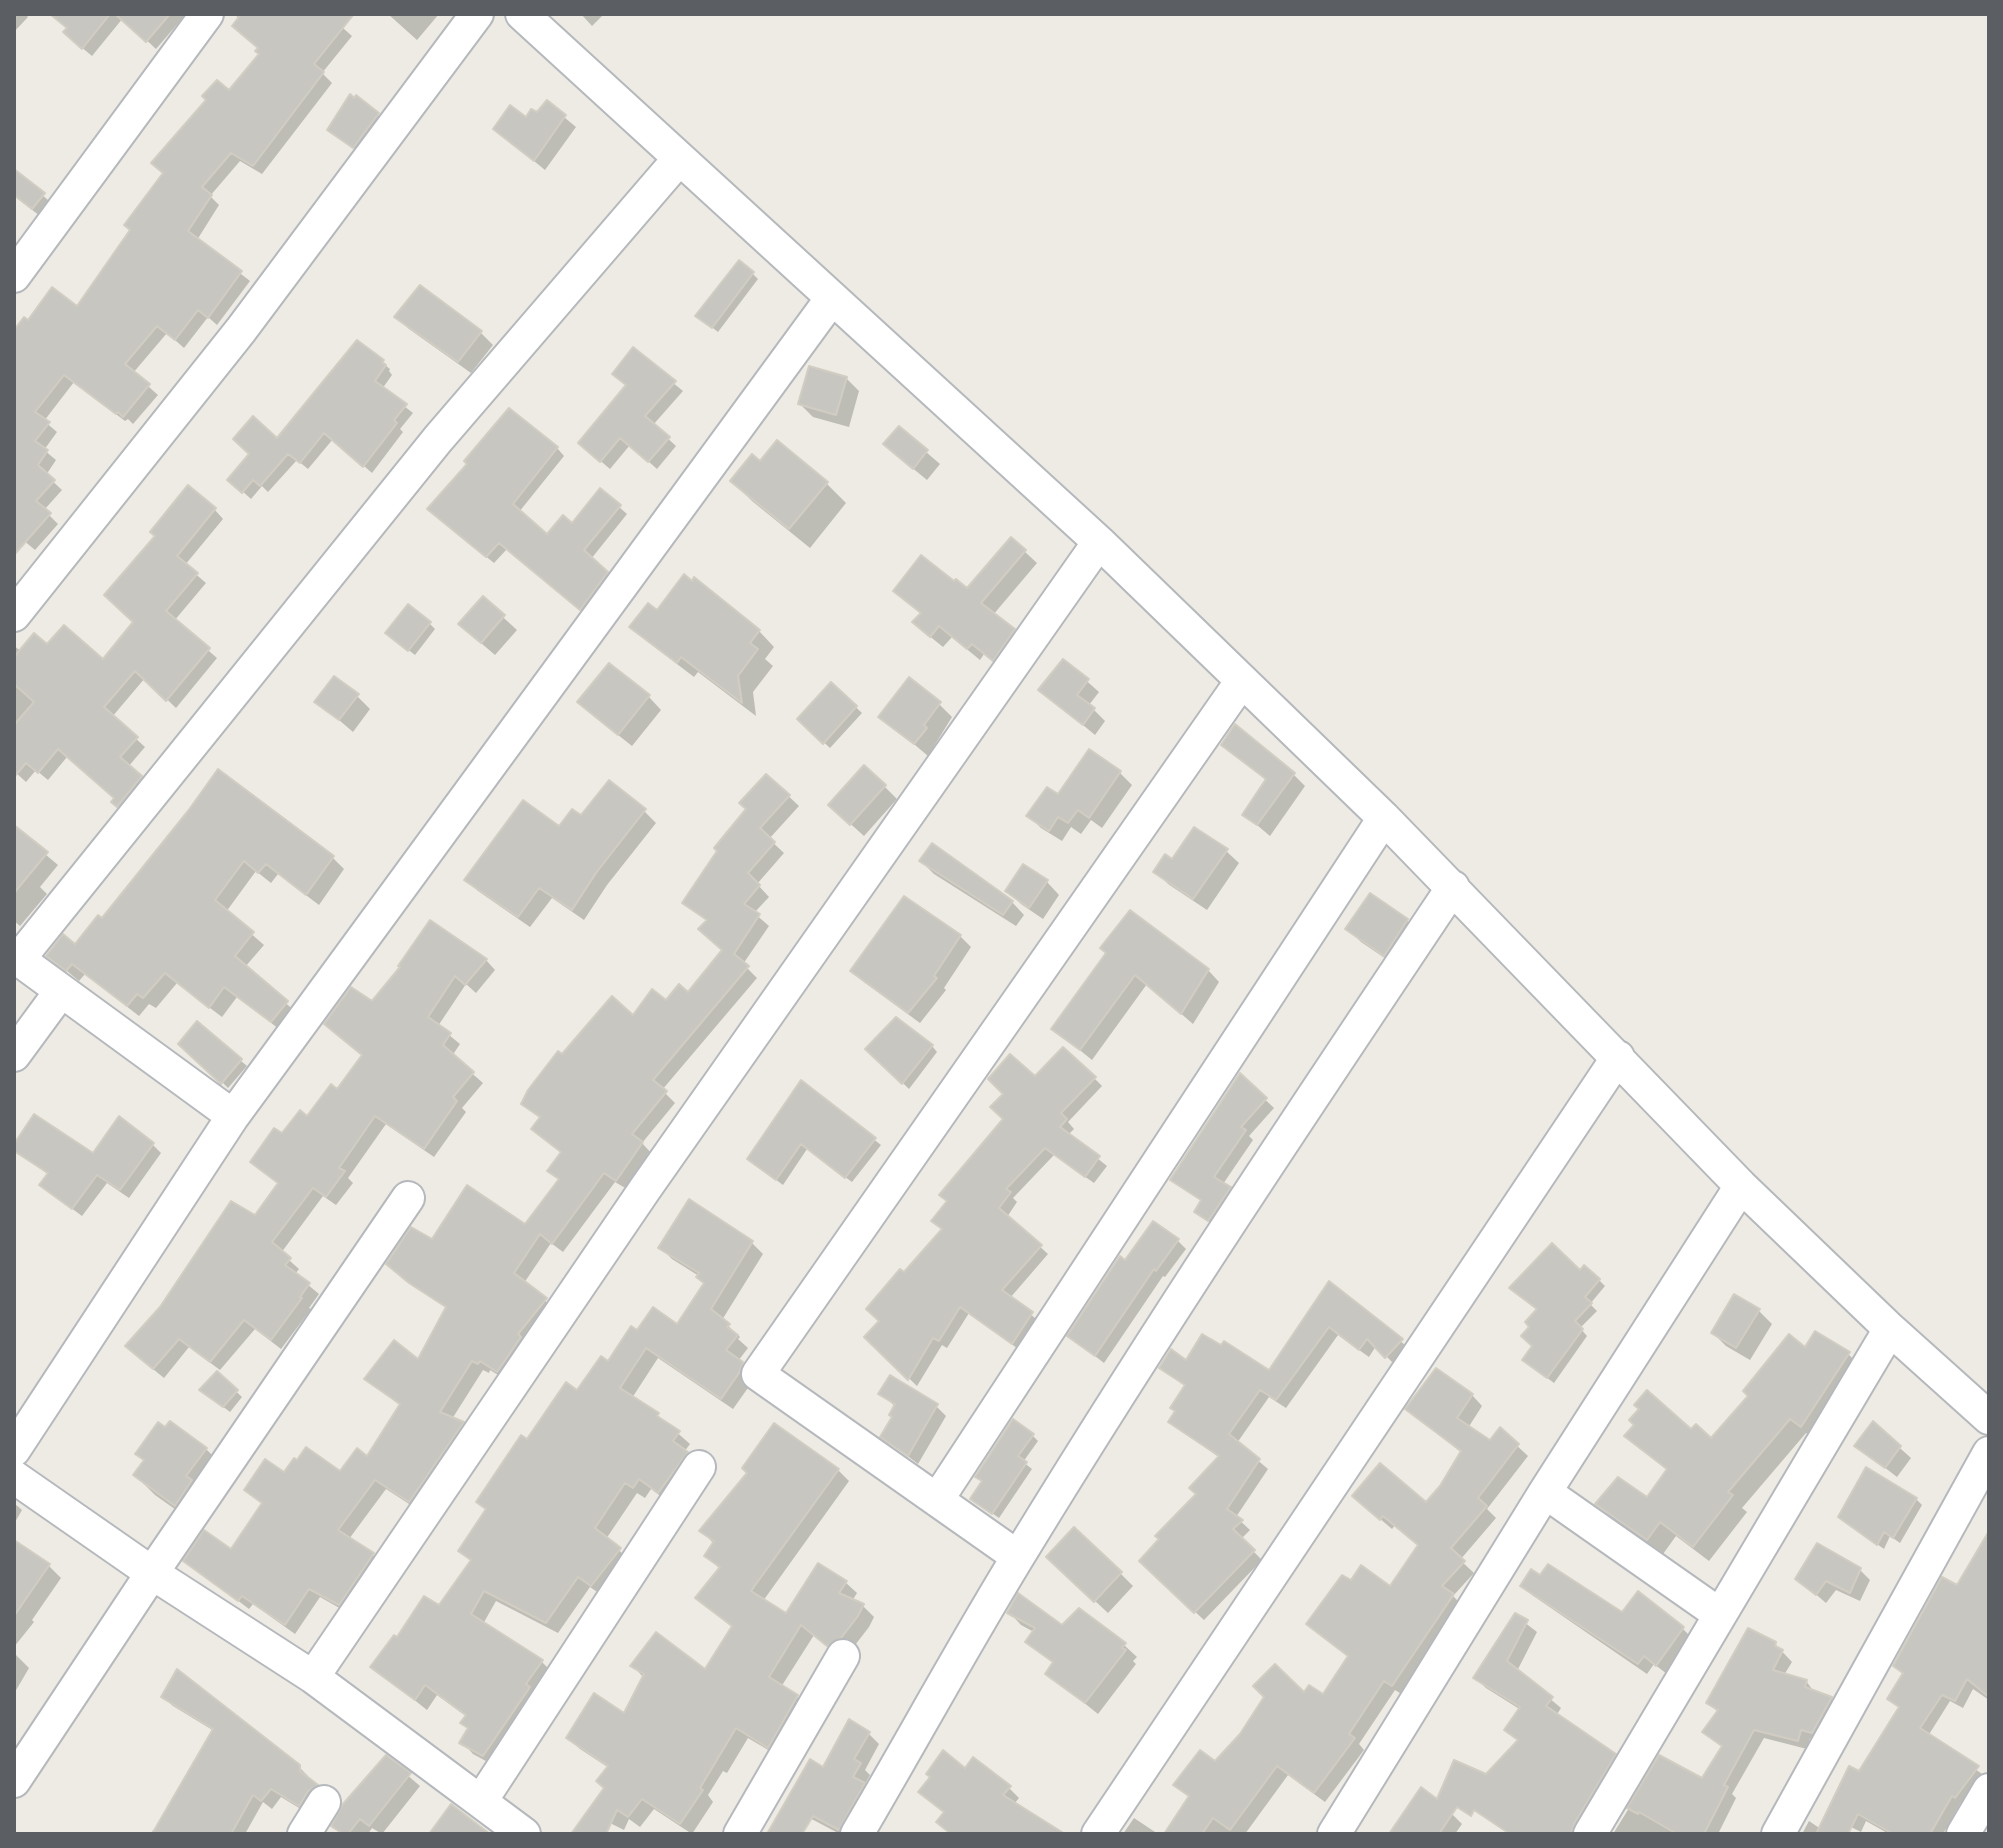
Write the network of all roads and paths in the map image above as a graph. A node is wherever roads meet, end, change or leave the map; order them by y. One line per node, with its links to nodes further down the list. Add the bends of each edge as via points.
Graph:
1 (207, 14): 5 (street)
2 (477, 14): 8 (street, via 241,330)
3 (522, 14): 4 (street)
4 (679, 159): 6 (street); 12 (street, via 411,471)
5 (14, 276)
6 (832, 298): 7 (street); 16 (street)
7 (1099, 542): 9 (street); 31 (street, via 645,1189)
8 (14, 615)
9 (1241, 682): 10 (street); 26 (street, via 758,1374)
10 (1384, 818): 11 (street); 26 (street)
11 (1453, 887): 15 (street); 27 (street)
12 (16, 958): 13 (street)
13 (61, 991): 14 (street); 16 (street)
14 (14, 1055)
15 (1618, 1057): 17 (street); 40 (street)
16 (233, 1116): 21 (street)
17 (1741, 1186): 19 (street); 25 (street)
18 (408, 1198): 28 (street)
19 (1890, 1329): 20 (street); 29 (street)
20 (1989, 1418)
21 (14, 1450)
22 (1989, 1453): 43 (street)
23 (699, 1467): 34 (street)
24 (14, 1477): 28 (street)
25 (1545, 1492): 29 (street); 41 (street)
26 (937, 1500): 27 (street)
27 (1018, 1557): 39 (street)
28 (152, 1573): 31 (street); 32 (street)
29 (1719, 1614): 42 (street)
30 (843, 1656): 38 (street)
31 (313, 1677): 34 (street)
32 (14, 1781)
33 (1988, 1794): 44 (street)
34 (481, 1801): 37 (street)
35 (324, 1802): 36 (street)
36 (304, 1834)
37 (524, 1834)
38 (740, 1834)
39 (857, 1834)
40 (1098, 1834)
41 (1334, 1834)
42 (1590, 1834)
43 (1778, 1834)
44 (1963, 1834)

